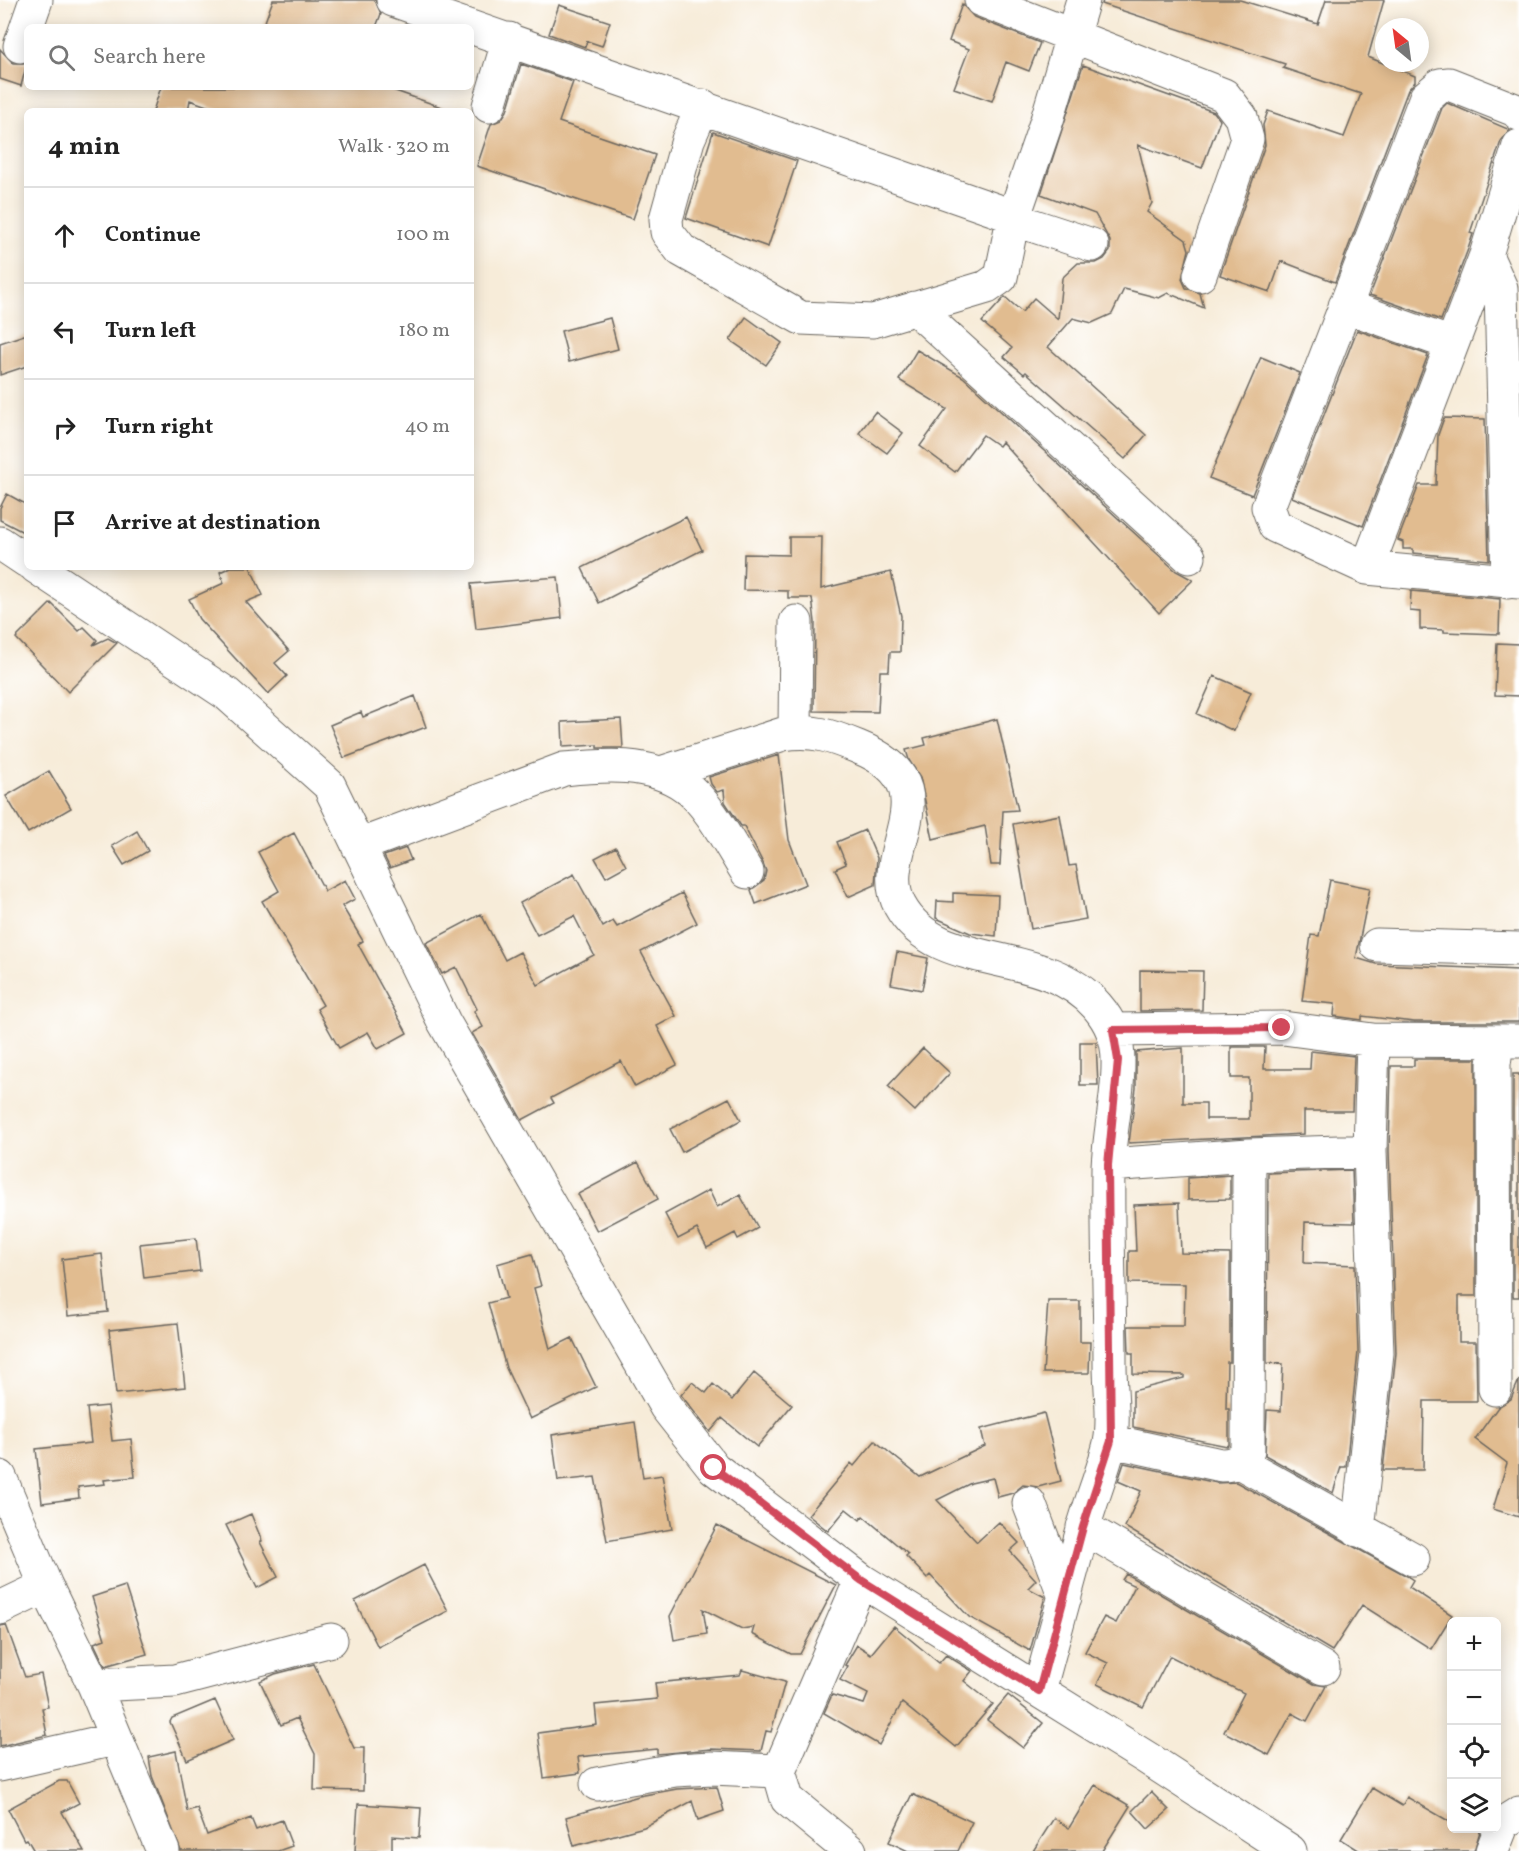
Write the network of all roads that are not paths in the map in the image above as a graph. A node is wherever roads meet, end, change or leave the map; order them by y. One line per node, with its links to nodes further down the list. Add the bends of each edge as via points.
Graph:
1 (393, 0): 5 (street)
2 (981, 0): 8 (street)
3 (1083, 0): 8 (street)
4 (33, 1): 6 (street)
5 (450, 8): 9 (street)
6 (26, 24)
7 (24, 32): 10 (street)
8 (1071, 35): 15 (street); 18 (street, via 1224,94 1241,117 1247,139)
9 (509, 39): 11 (street); 12 (street)
10 (20, 46)
11 (489, 106)
12 (703, 106): 15 (street); 20 (street, via 688,140 666,219 667,232 681,250 801,318 873,321)
13 (1519, 114): 19 (street, via 1449,84 1432,90)
14 (1519, 146): 17 (street)
15 (1013, 219): 16 (street); 20 (street, via 1001,277 987,287)
16 (1092, 245)
17 (1486, 255): 21 (street); 28 (street, via 1501,288)
18 (1200, 275)
19 (1345, 306): 21 (street); 25 (street, via 1268,507 1275,526)
20 (915, 308): 23 (street)
21 (1452, 344): 25 (street)
22 (0, 543): 24 (street)
23 (1189, 557)
24 (24, 559)
25 (1367, 568): 28 (street)
26 (46, 570): 27 (street)
27 (68, 577): 32 (street, via 227,694 329,785)
28 (1513, 582)
29 (796, 622): 30 (street)
30 (795, 732): 31 (street); 36 (street, via 823,732 879,755 896,772 905,790 908,809 894,879 898,902 916,927 940,945 1045,970 1097,1006)
31 (662, 773): 32 (street, via 618,766 564,769); 33 (street, via 686,786 706,809)
32 (358, 846): 50 (street, via 444,1022 666,1407 714,1468)
33 (747, 872)
34 (1377, 945): 35 (street)
35 (1519, 949)
36 (1113, 1030): 37 (street, via 1282,1028); 41 (street, via 1118,1060)
37 (1373, 1040): 38 (street); 39 (street)
38 (1508, 1042): 42 (street, via 1494,1064)
39 (1370, 1151): 40 (street); 48 (street, via 1377,1353)
40 (1249, 1155): 41 (street); 44 (street, via 1248,1450)
41 (1108, 1165): 43 (street)
42 (1495, 1389)
43 (1111, 1441): 44 (street, via 1221,1465); 47 (street)
44 (1239, 1462): 48 (street)
45 (0, 1477): 51 (street)
46 (1029, 1503): 52 (street)
47 (1083, 1527): 52 (street); 55 (street)
48 (1358, 1530): 49 (street)
49 (1413, 1559)
50 (861, 1580): 57 (street); 60 (street)
51 (46, 1586): 53 (street); 56 (street)
52 (1065, 1597): 57 (street)
53 (0, 1608)
54 (331, 1640): 56 (street, via 175,1681)
55 (1323, 1668)
56 (94, 1685): 58 (street)
57 (1039, 1691): 65 (street)
58 (115, 1739): 59 (street); 63 (street)
59 (0, 1765)
60 (779, 1771): 61 (street, via 675,1770); 64 (street, via 787,1799)
61 (597, 1785)
62 (1519, 1813): 66 (street, via 1503,1823)
63 (163, 1851)
64 (850, 1851)
65 (1290, 1851)
66 (1492, 1851)

